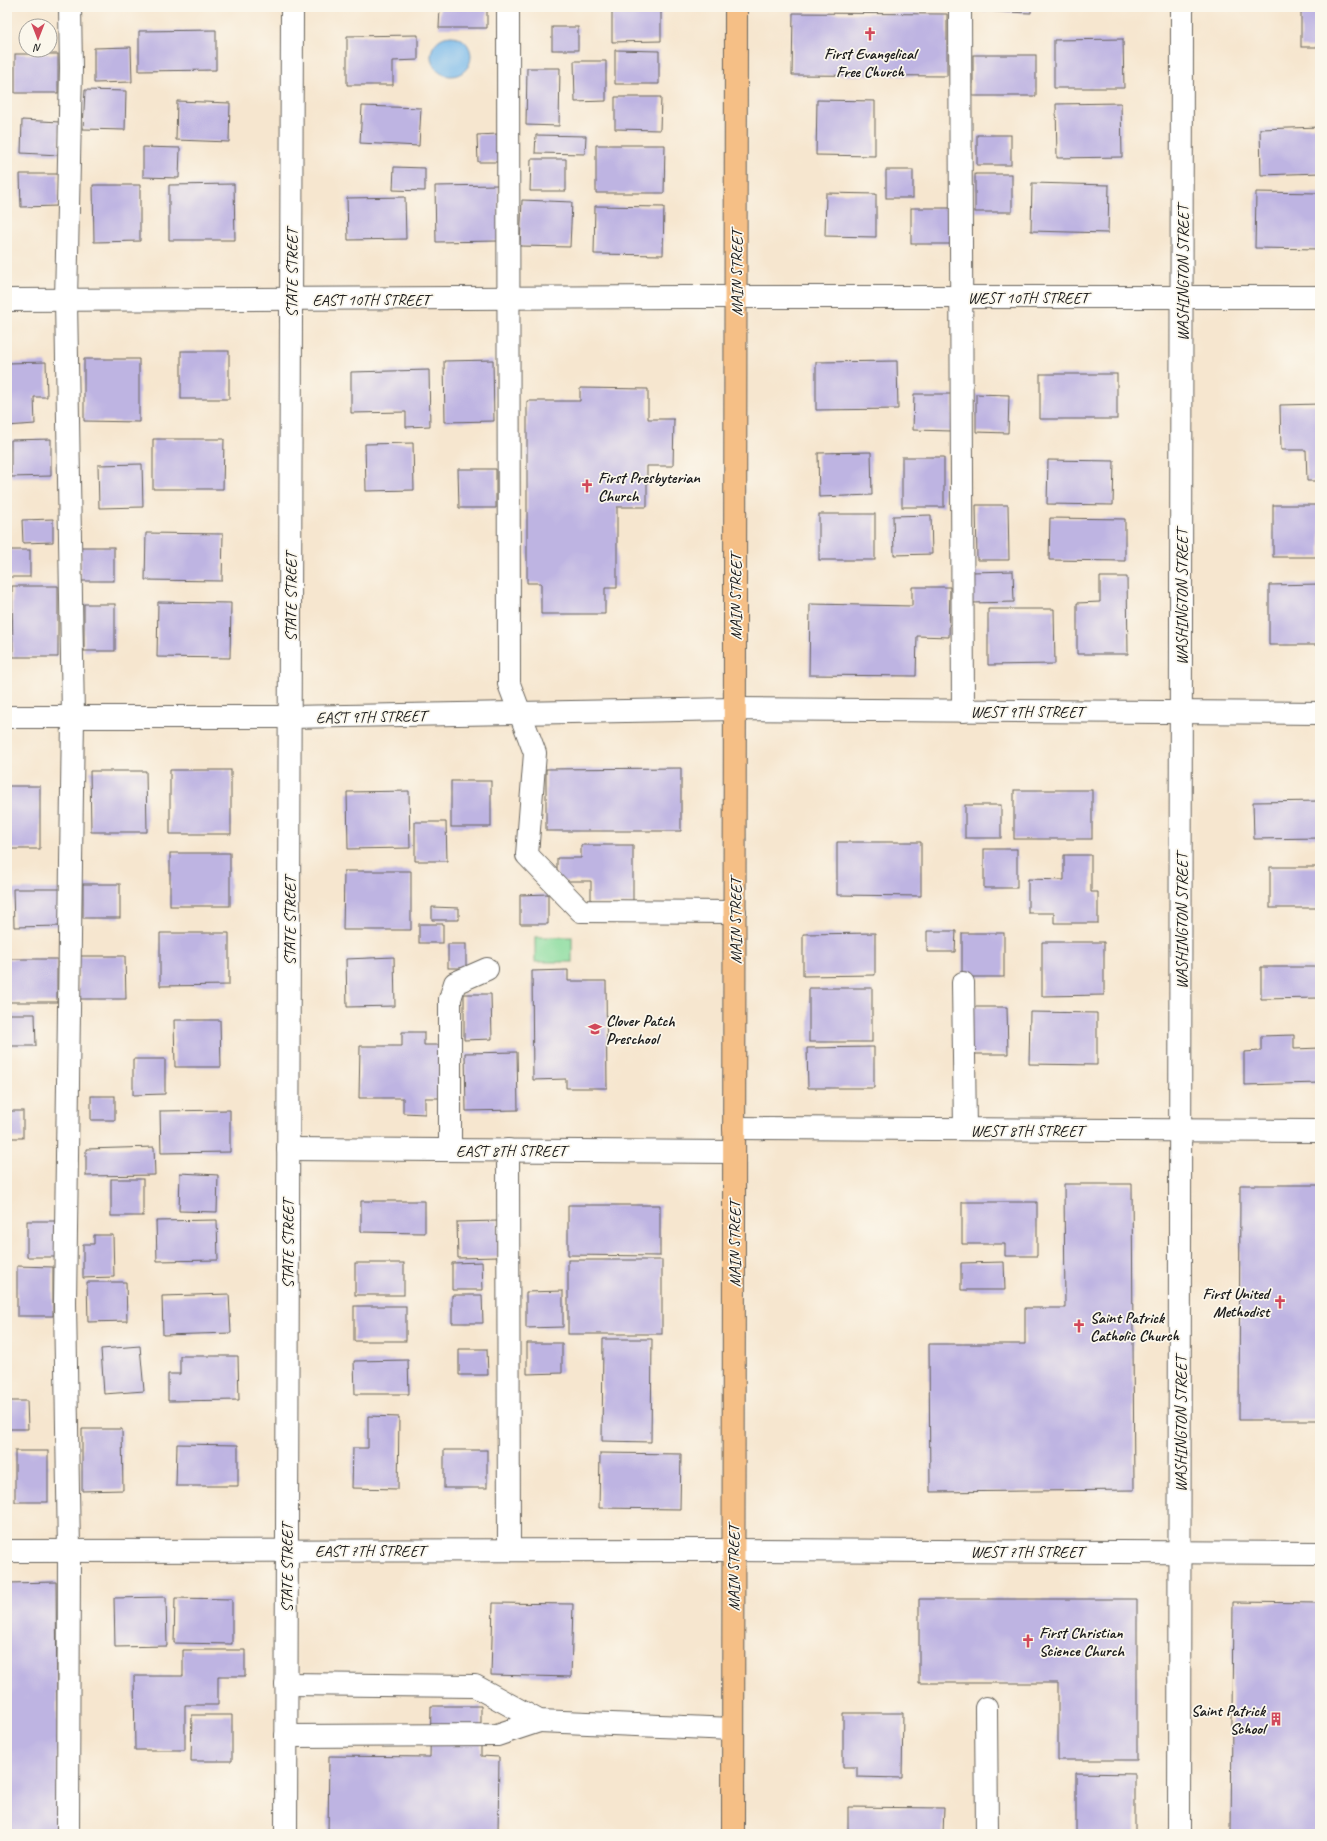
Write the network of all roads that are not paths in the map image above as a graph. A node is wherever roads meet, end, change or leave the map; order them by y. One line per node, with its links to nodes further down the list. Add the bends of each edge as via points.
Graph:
1 (70, 7): 14 (street)
2 (292, 7): 12 (street, STATE STREET)
3 (508, 7): 11 (street)
4 (736, 7): 8 (main road, MAIN STREET)
5 (960, 7): 9 (street)
6 (1182, 7): 7 (street, WASHINGTON STREET)
7 (1182, 296): 9 (street, WEST 10TH STREET); 10 (street, WEST 10TH STREET); 18 (street, WASHINGTON STREET)
8 (736, 297): 9 (street, WEST 10TH STREET); 11 (street, EAST 10TH STREET); 15 (main road, MAIN STREET)
9 (960, 297): 16 (street)
10 (1320, 297)
11 (508, 298): 12 (street, EAST 10TH STREET); 17 (street, via 509,684)
12 (291, 299): 14 (street, EAST 10TH STREET); 22 (street, STATE STREET)
13 (7, 300): 14 (street, EAST 10TH STREET)
14 (66, 300): 21 (street)
15 (735, 709): 16 (street, WEST 9TH STREET); 17 (street, EAST 9TH STREET); 23 (main road, MAIN STREET)
16 (963, 711): 18 (street, WEST 9TH STREET)
17 (518, 712): 22 (street, EAST 9TH STREET); 23 (street, via 535,752 527,855 581,911)
18 (1181, 712): 19 (street, WEST 9TH STREET); 28 (street, WASHINGTON STREET)
19 (1320, 713)
20 (7, 717): 21 (street, EAST 9TH STREET)
21 (72, 717): 22 (street, EAST 9TH STREET); 38 (street, via 65,1303)
22 (289, 717): 30 (street, STATE STREET)
23 (735, 912): 26 (main road, MAIN STREET)
24 (486, 969): 31 (street, via 455,983 450,999)
25 (963, 983): 27 (street)
26 (734, 1128): 27 (street, WEST 8TH STREET); 33 (main road, MAIN STREET)
27 (965, 1129): 28 (street, WEST 8TH STREET)
28 (1180, 1131): 29 (street, WEST 8TH STREET); 39 (street, WASHINGTON STREET)
29 (1320, 1131)
30 (288, 1148): 31 (street, EAST 8TH STREET); 34 (street, STATE STREET)
31 (450, 1150): 32 (street, EAST 8TH STREET)
32 (508, 1150): 33 (street, EAST 8TH STREET); 35 (street)
33 (734, 1152): 36 (main road, MAIN STREET)
34 (287, 1550): 35 (street, EAST 7TH STREET); 38 (street, EAST 7TH STREET); 41 (street, STATE STREET)
35 (509, 1550): 36 (street, EAST 7TH STREET)
36 (733, 1550): 39 (street, WEST 7TH STREET); 44 (main road, MAIN STREET)
37 (7, 1551): 38 (street, EAST 7TH STREET)
38 (69, 1551): 46 (street)
39 (1180, 1552): 40 (street, WEST 7TH STREET); 50 (street, WASHINGTON STREET)
40 (1320, 1552)
41 (286, 1684): 43 (street, via 475,1686); 45 (street, STATE STREET)
42 (986, 1708): 49 (street)
43 (540, 1721): 44 (street); 45 (street, via 497,1735)
44 (733, 1729): 48 (main road, MAIN STREET)
45 (286, 1736): 47 (street, STATE STREET)
46 (68, 1834)
47 (286, 1834)
48 (733, 1834)
49 (986, 1834)
50 (1179, 1834)

